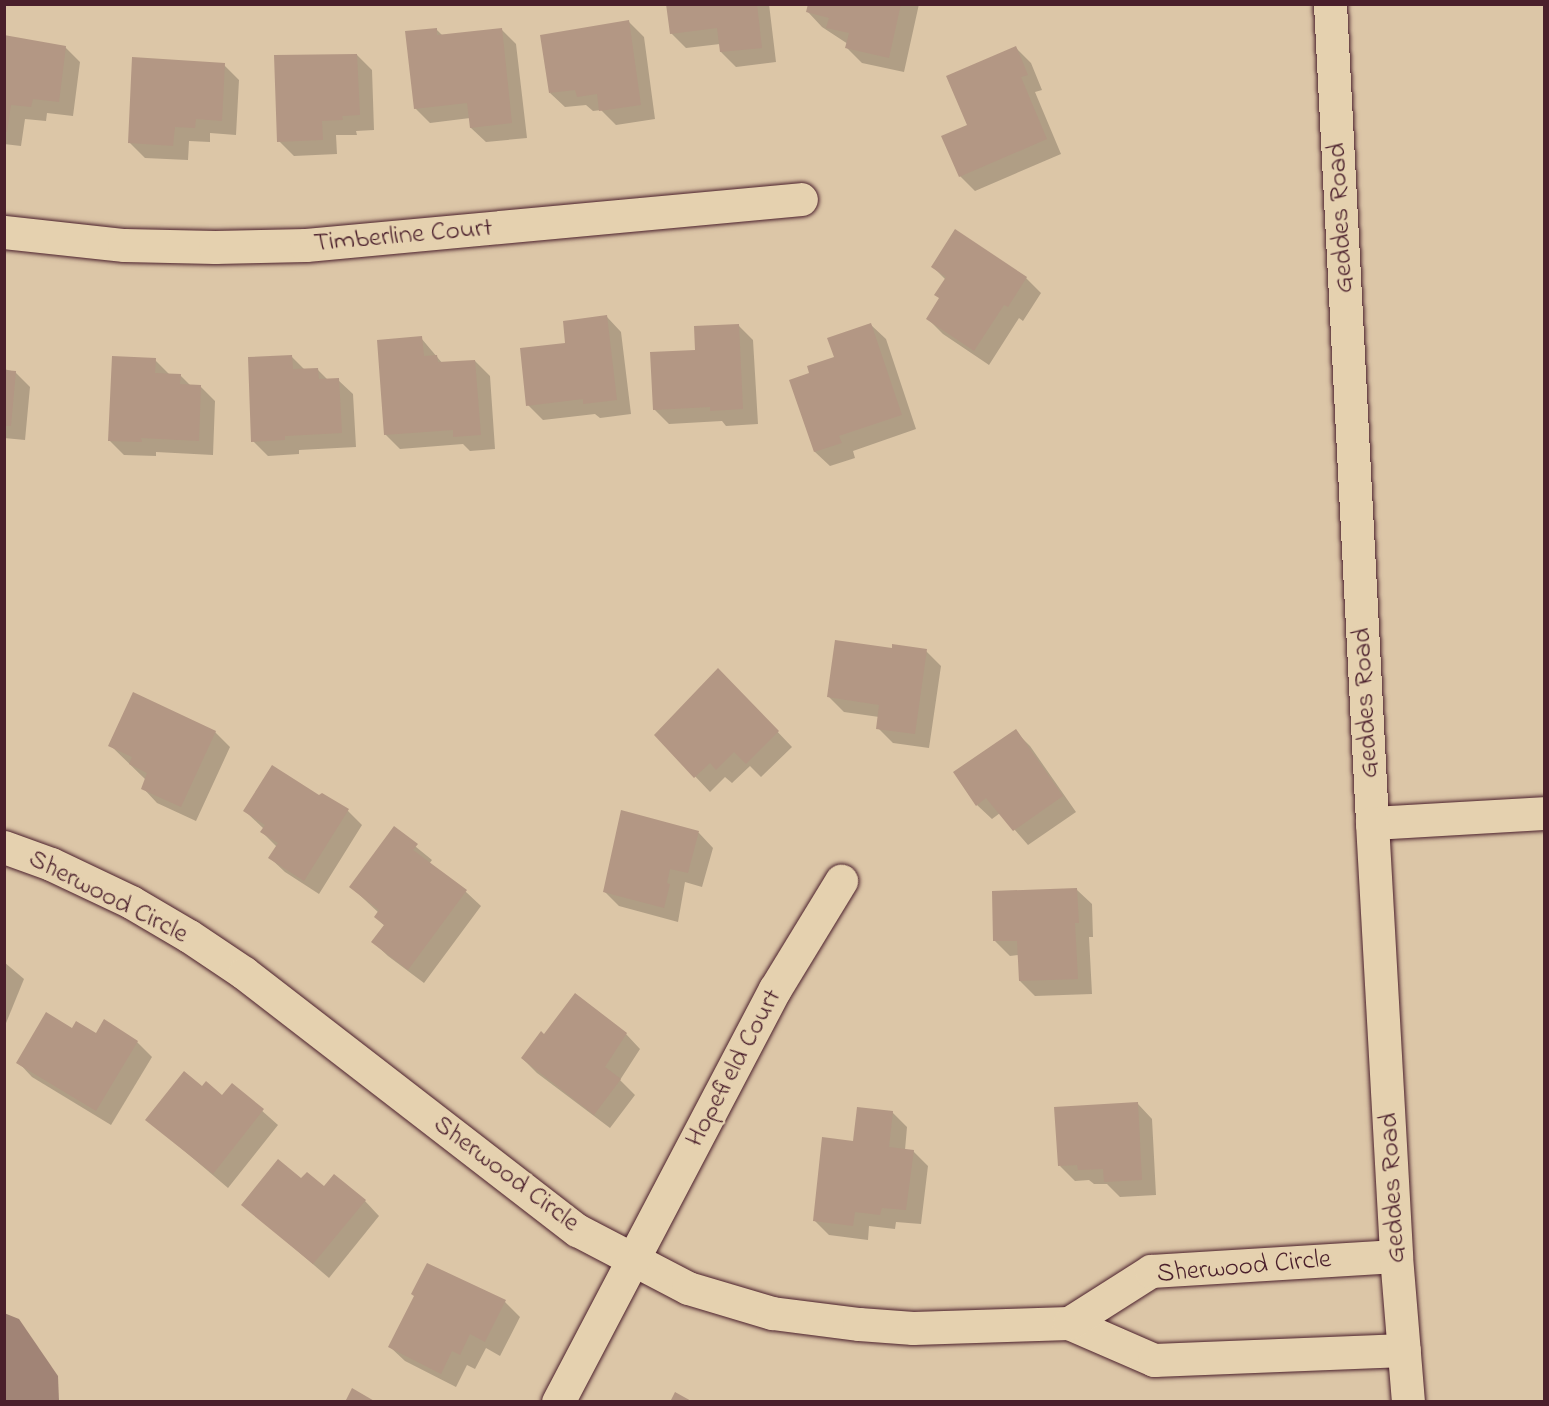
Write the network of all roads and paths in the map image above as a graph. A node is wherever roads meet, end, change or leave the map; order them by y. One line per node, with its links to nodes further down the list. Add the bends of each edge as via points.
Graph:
1 (1330, 4): 5 (street, Geddes Road)
2 (801, 199): 3 (street, Timberline Court, via 306,245 124,244)
3 (4, 232)
4 (1545, 813): 5 (street)
5 (1372, 823): 8 (street, Geddes Road)
6 (4, 847): 9 (street, Sherwood Circle, via 51,864 131,902 189,936 577,1230)
7 (841, 881): 9 (street, Hopefield Court, via 775,989)
8 (1396, 1256): 10 (street, Sherwood Circle, via 1151,1271); 11 (street, Geddes Road)
9 (633, 1259): 10 (street, Sherwood Circle, via 688,1288 772,1313 913,1328); 12 (street, Hopefield Court)
10 (1069, 1323): 11 (street, Sherwood Circle, via 1154,1360)
11 (1404, 1350): 13 (street, Geddes Road)
12 (558, 1401)
13 (1408, 1401)

